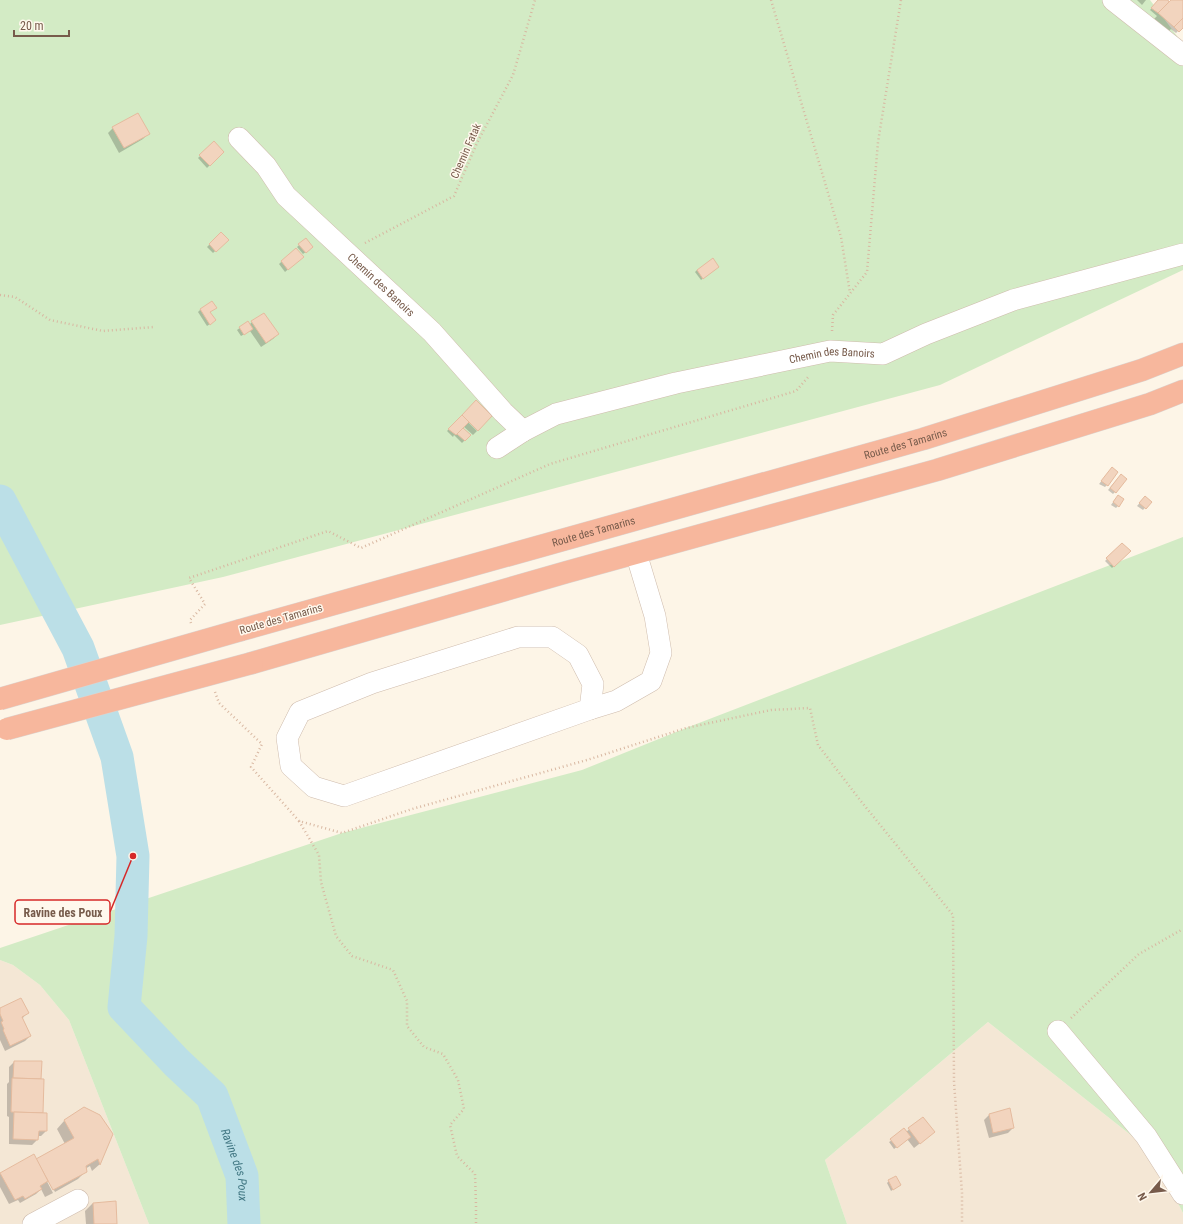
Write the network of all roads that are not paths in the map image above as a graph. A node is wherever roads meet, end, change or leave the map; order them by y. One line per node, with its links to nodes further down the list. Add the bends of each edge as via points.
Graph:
1 (1114, 0): 2 (street)
2 (1183, 56)
3 (240, 138): 7 (street, Chemin des Banoirs, via 266,166 286,196 432,332)
4 (1183, 254): 7 (street, Chemin des Banoirs, via 1013,300 882,354 830,351 676,383 556,414)
5 (1183, 354): 10 (highway, Route des Tamarins, bridge, via 1142,370 916,441)
6 (1183, 391): 9 (highway, via 1150,404 937,470)
7 (523, 432): 8 (street, Chemin des Banoirs)
8 (497, 448)
9 (636, 552): 11 (street, via 655,616 661,652 651,681 616,701); 12 (highway, bridge, via 252,663)
10 (0, 699)
11 (590, 709): 11 (street, via 344,796 314,787 291,766 287,738 300,712 372,683 518,637 552,637 578,655 593,684)
12 (4, 730)
13 (1058, 1031): 14 (street, via 1146,1136)
14 (1183, 1194)
15 (78, 1200): 16 (street)
16 (33, 1224)

